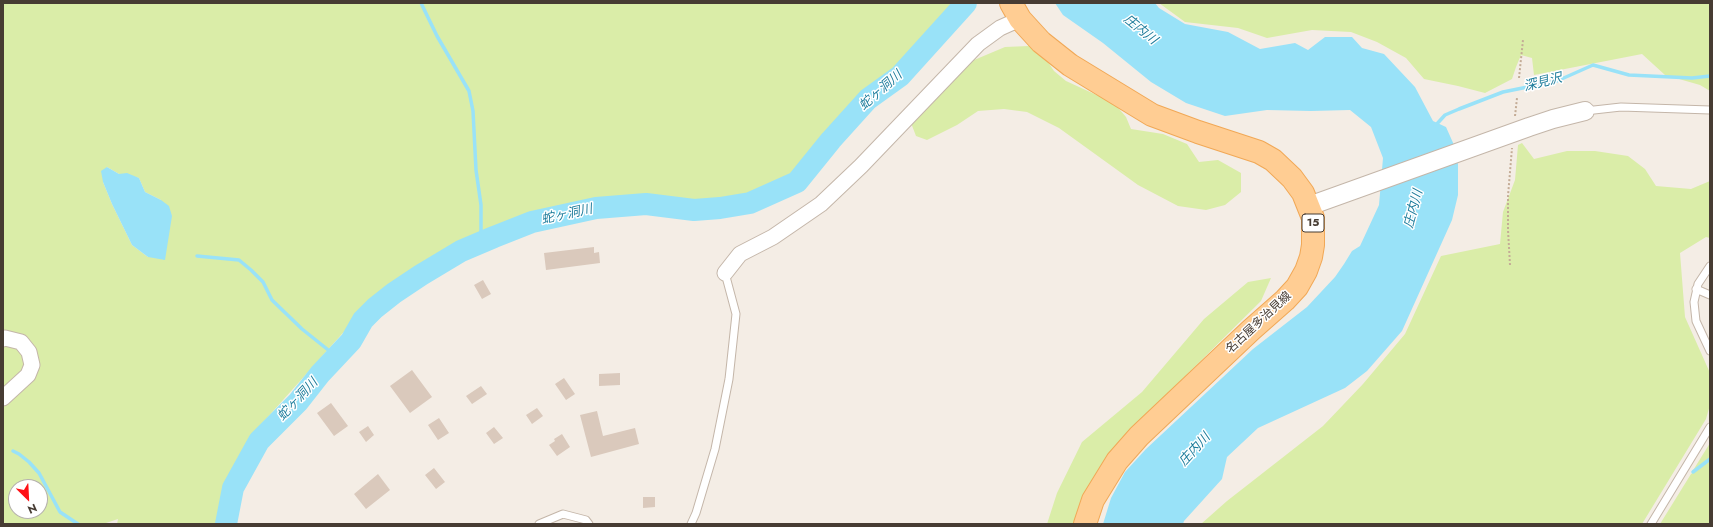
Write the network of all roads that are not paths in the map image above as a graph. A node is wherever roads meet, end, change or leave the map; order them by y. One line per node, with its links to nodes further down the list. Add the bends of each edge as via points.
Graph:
1 (1015, 11): 4 (main road, 名古屋多治見線 / 15, via 1041,42 1070,65 1152,115 1259,152 1273,160 1292,178); 6 (street, via 1000,28 978,44 821,204 773,238 740,254)
2 (1710, 110): 3 (lane, via 1621,107)
3 (1585, 111): 4 (street, via 1512,133)
4 (1309, 206): 16 (main road, 名古屋多治見線 / 15, via 1313,218 1313,245 1306,271 1297,287 1117,461 1093,500)
5 (1710, 266): 7 (lane, via 1701,277)
6 (725, 273): 15 (lane, via 736,314 729,379 715,449)
7 (1696, 290): 8 (lane); 10 (lane, via 1696,321)
8 (1710, 295)
9 (3, 339): 11 (street, via 21,342 29,352 32,365 28,375)
10 (1710, 351)
11 (3, 398)
12 (1710, 428): 17 (lane)
13 (539, 524): 14 (lane, via 563,514 586,520)
14 (590, 524)
15 (691, 524)
16 (1085, 524)
17 (1651, 524)

